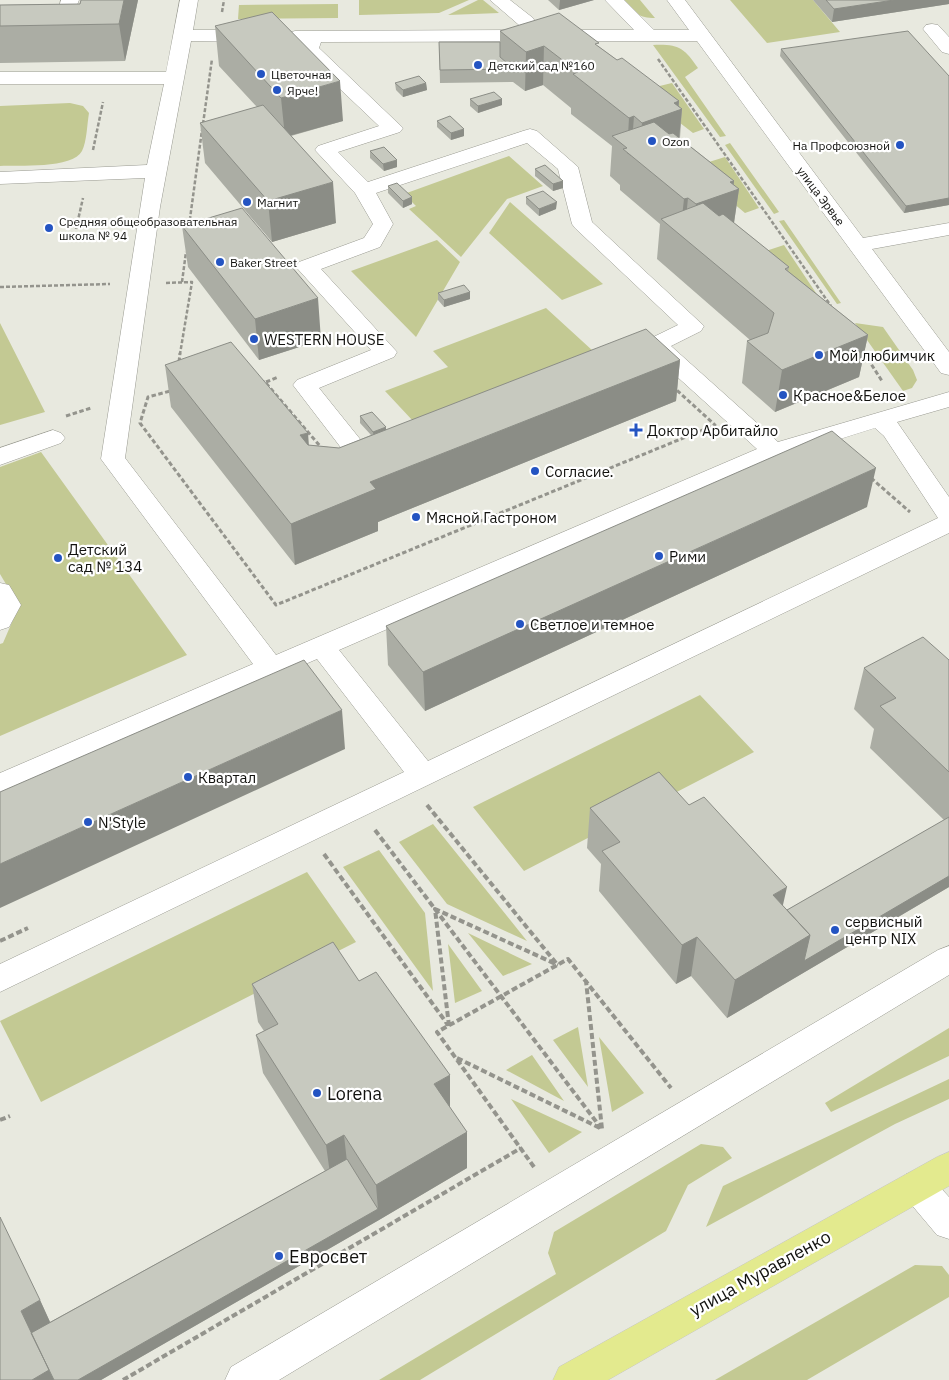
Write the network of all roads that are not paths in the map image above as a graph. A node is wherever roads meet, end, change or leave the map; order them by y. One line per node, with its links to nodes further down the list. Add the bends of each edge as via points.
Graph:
1 (70, 0): 6 (street, via 65,16)
2 (189, 0): 8 (street)
3 (499, 0): 9 (street, via 527,22)
4 (614, 0): 10 (street)
5 (676, 0): 11 (street, улица Эрвье)
6 (0, 17)
7 (932, 29): 13 (street)
8 (183, 35): 12 (street); 15 (street)
9 (533, 36): 10 (street); 12 (street)
10 (650, 36): 11 (street)
11 (702, 36): 20 (street, улица Эрвье)
12 (313, 38): 18 (street, via 309,49 393,128 325,150)
13 (949, 48)
14 (0, 78): 15 (street)
15 (173, 78): 16 (street)
16 (156, 171): 17 (street); 35 (street, via 136,283 112,459)
17 (0, 178)
18 (364, 190): 21 (street, via 530,135 568,167 582,224 693,326); 27 (street, via 383,224 372,242 306,267 386,352 305,385 364,460)
19 (949, 229): 20 (street)
20 (858, 245): 23 (street, улица Эрвье)
21 (656, 345): 22 (street); 28 (street)
22 (629, 356)
23 (949, 368)
24 (949, 399): 25 (street)
25 (880, 419): 28 (street); 30 (street, via 892,431)
26 (53, 438): 29 (street)
27 (401, 446)
28 (774, 451): 34 (street)
29 (0, 457)
30 (949, 516)
31 (949, 523): 36 (street)
32 (0, 592): 33 (street, via 8,605)
33 (0, 620)
34 (322, 646): 35 (street); 36 (street)
35 (271, 668): 37 (street)
36 (417, 780): 39 (street)
37 (0, 785)
38 (949, 958): 44 (street)
39 (0, 979)
40 (949, 1168): 41 (main road, улица Муравленко)
41 (917, 1186): 42 (street); 43 (main road, улица Муравленко)
42 (949, 1223)
43 (593, 1375)
44 (244, 1380)

